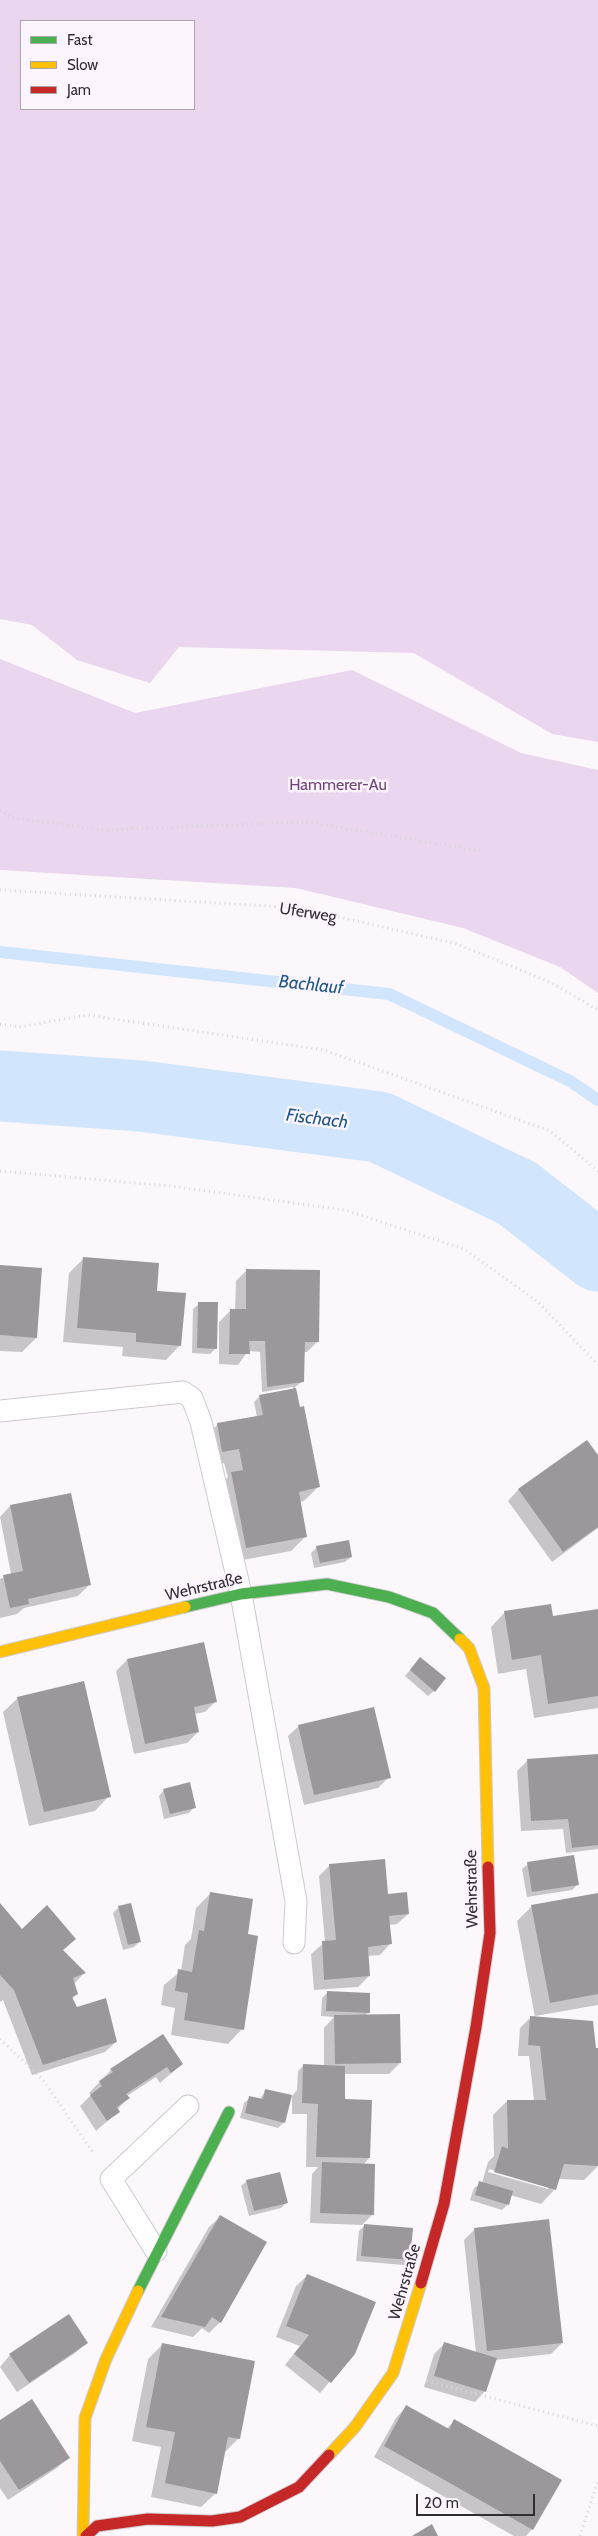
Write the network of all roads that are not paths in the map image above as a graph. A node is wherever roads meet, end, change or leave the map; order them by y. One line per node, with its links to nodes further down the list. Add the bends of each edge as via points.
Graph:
1 (0, 1411): 2 (lane, via 184,1392 192,1398)
2 (241, 1594): 3 (street, Wehrstraße); 4 (lane, via 296,1901); 8 (street, Wehrstraße, via 327,1584 389,1597 433,1613 469,1648 484,1688 490,1933 444,2204 393,2373 355,2427 299,2487)
3 (0, 1652)
4 (294, 1943)
5 (188, 2106): 7 (lane, via 111,2179)
6 (228, 2112): 7 (street)
7 (156, 2250): 9 (street, via 106,2359 84,2418)
8 (211, 2528): 9 (street, Wehrstraße, via 148,2519 96,2526)
9 (85, 2536)

